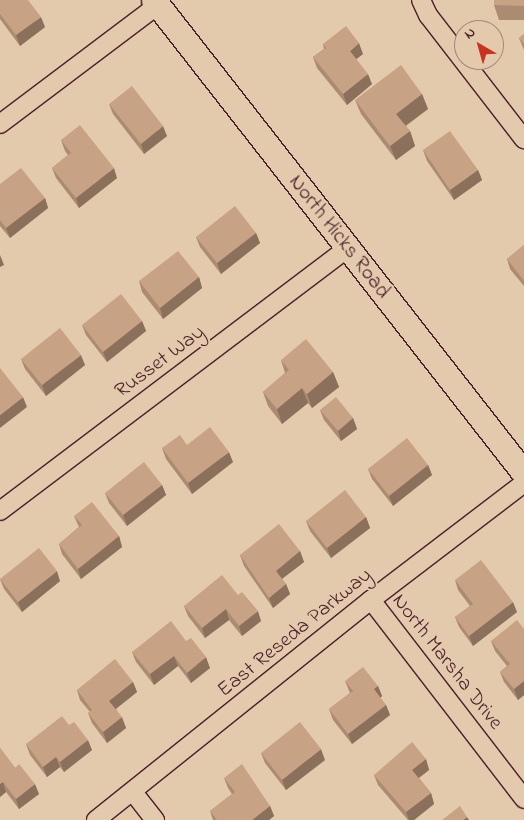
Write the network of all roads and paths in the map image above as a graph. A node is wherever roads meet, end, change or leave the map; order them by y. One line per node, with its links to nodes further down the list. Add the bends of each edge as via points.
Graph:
1 (421, 0): 4 (street, via 428,15)
2 (156, 2): 3 (street); 5 (main road, North Hicks Road)
3 (0, 124)
4 (524, 139)
5 (348, 248): 6 (main road, North Hicks Road); 8 (street, Russet Way)
6 (524, 473)
7 (524, 483): 9 (street, East Reseda Parkway)
8 (0, 511)
9 (370, 600): 10 (street, East Reseda Parkway); 11 (street, North Marsha Drive)
10 (133, 792): 12 (street, East Reseda Parkway); 13 (street)
11 (524, 799)
12 (96, 820)
13 (155, 820)

